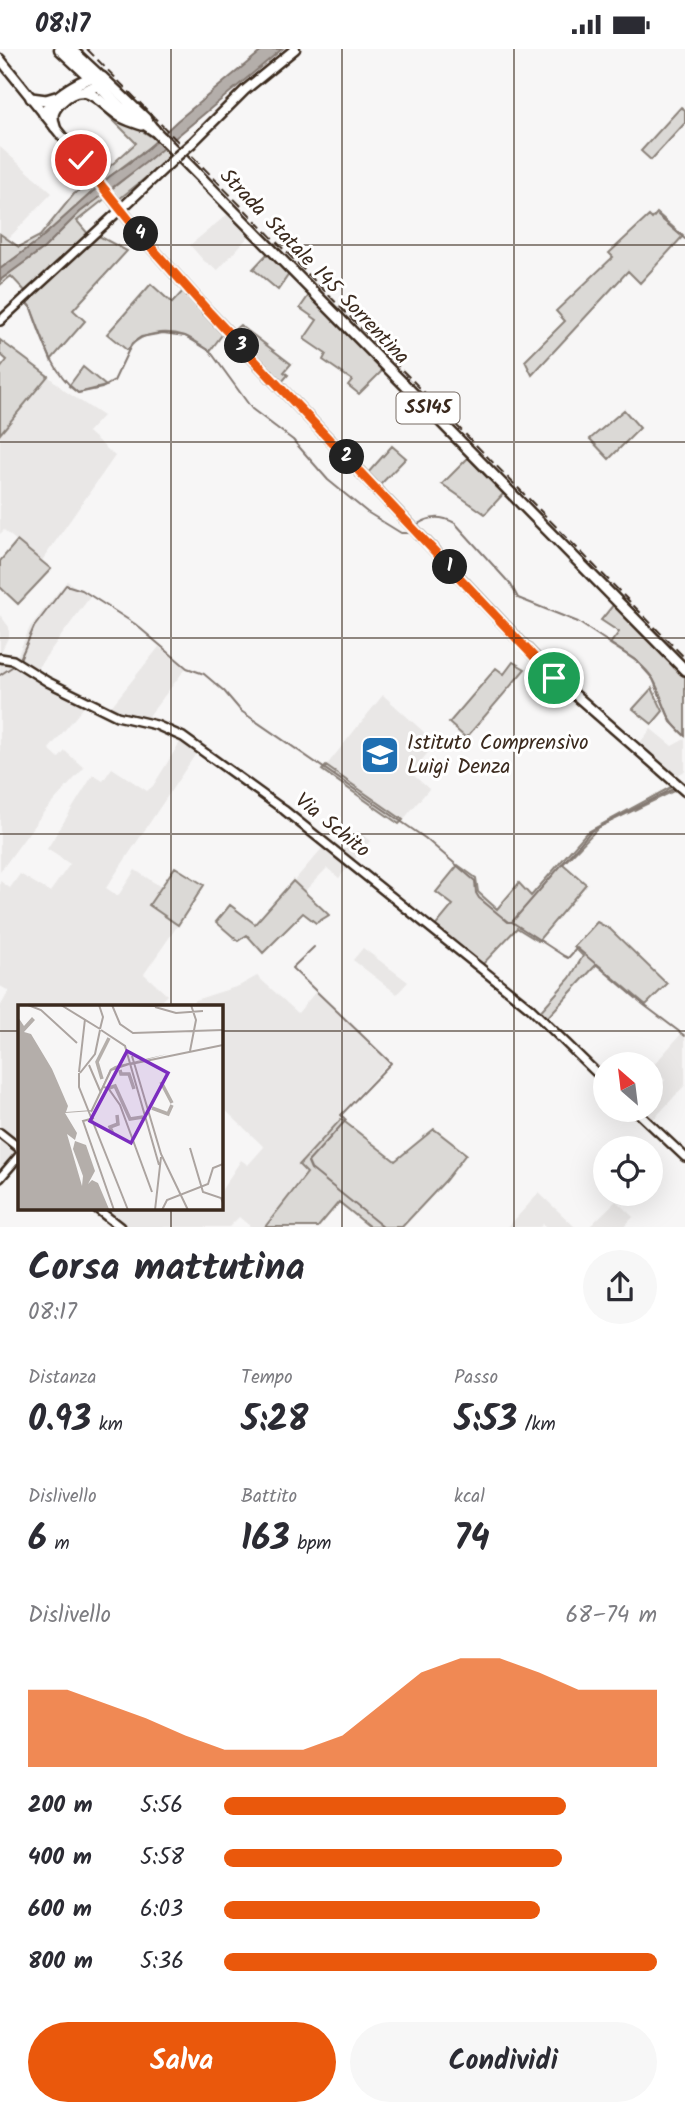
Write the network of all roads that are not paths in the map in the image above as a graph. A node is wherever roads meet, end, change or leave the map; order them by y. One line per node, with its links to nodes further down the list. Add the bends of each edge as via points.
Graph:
1 (60, 49): 5 (highway)
2 (70, 49): 6 (highway)
3 (295, 49): 15 (main road, bridge)
4 (0, 59): 10 (main road)
5 (87, 74)
6 (98, 75): 8 (highway, via 96,86); 9 (highway); 14 (highway, Strada Statale 145 Sorrentina)
7 (99, 86): 14 (highway, SS145)
8 (83, 92): 11 (highway, via 71,95); 14 (highway)
9 (58, 96): 10 (highway); 12 (highway)
10 (31, 98): 12 (main road)
11 (56, 108): 12 (highway); 13 (highway, via 52,116)
12 (44, 114): 13 (main road)
13 (55, 127): 15 (main road)
14 (156, 132): 18 (highway, Strada Statale 145 Sorrentina / SS145)
15 (119, 205): 16 (street); 19 (main road, via 208,311 549,672)
16 (0, 320)
17 (0, 657): 20 (street, Via Schito, via 117,716 183,737 284,810 530,1008)
18 (685, 670)
19 (685, 791)
20 (593, 1069)
21 (648, 1122): 24 (street)
22 (0, 1133): 23 (street)
23 (18, 1147)
24 (685, 1157)
25 (18, 1158): 26 (street)
26 (0, 1178)
27 (97, 1209): 28 (street)
28 (120, 1227)

